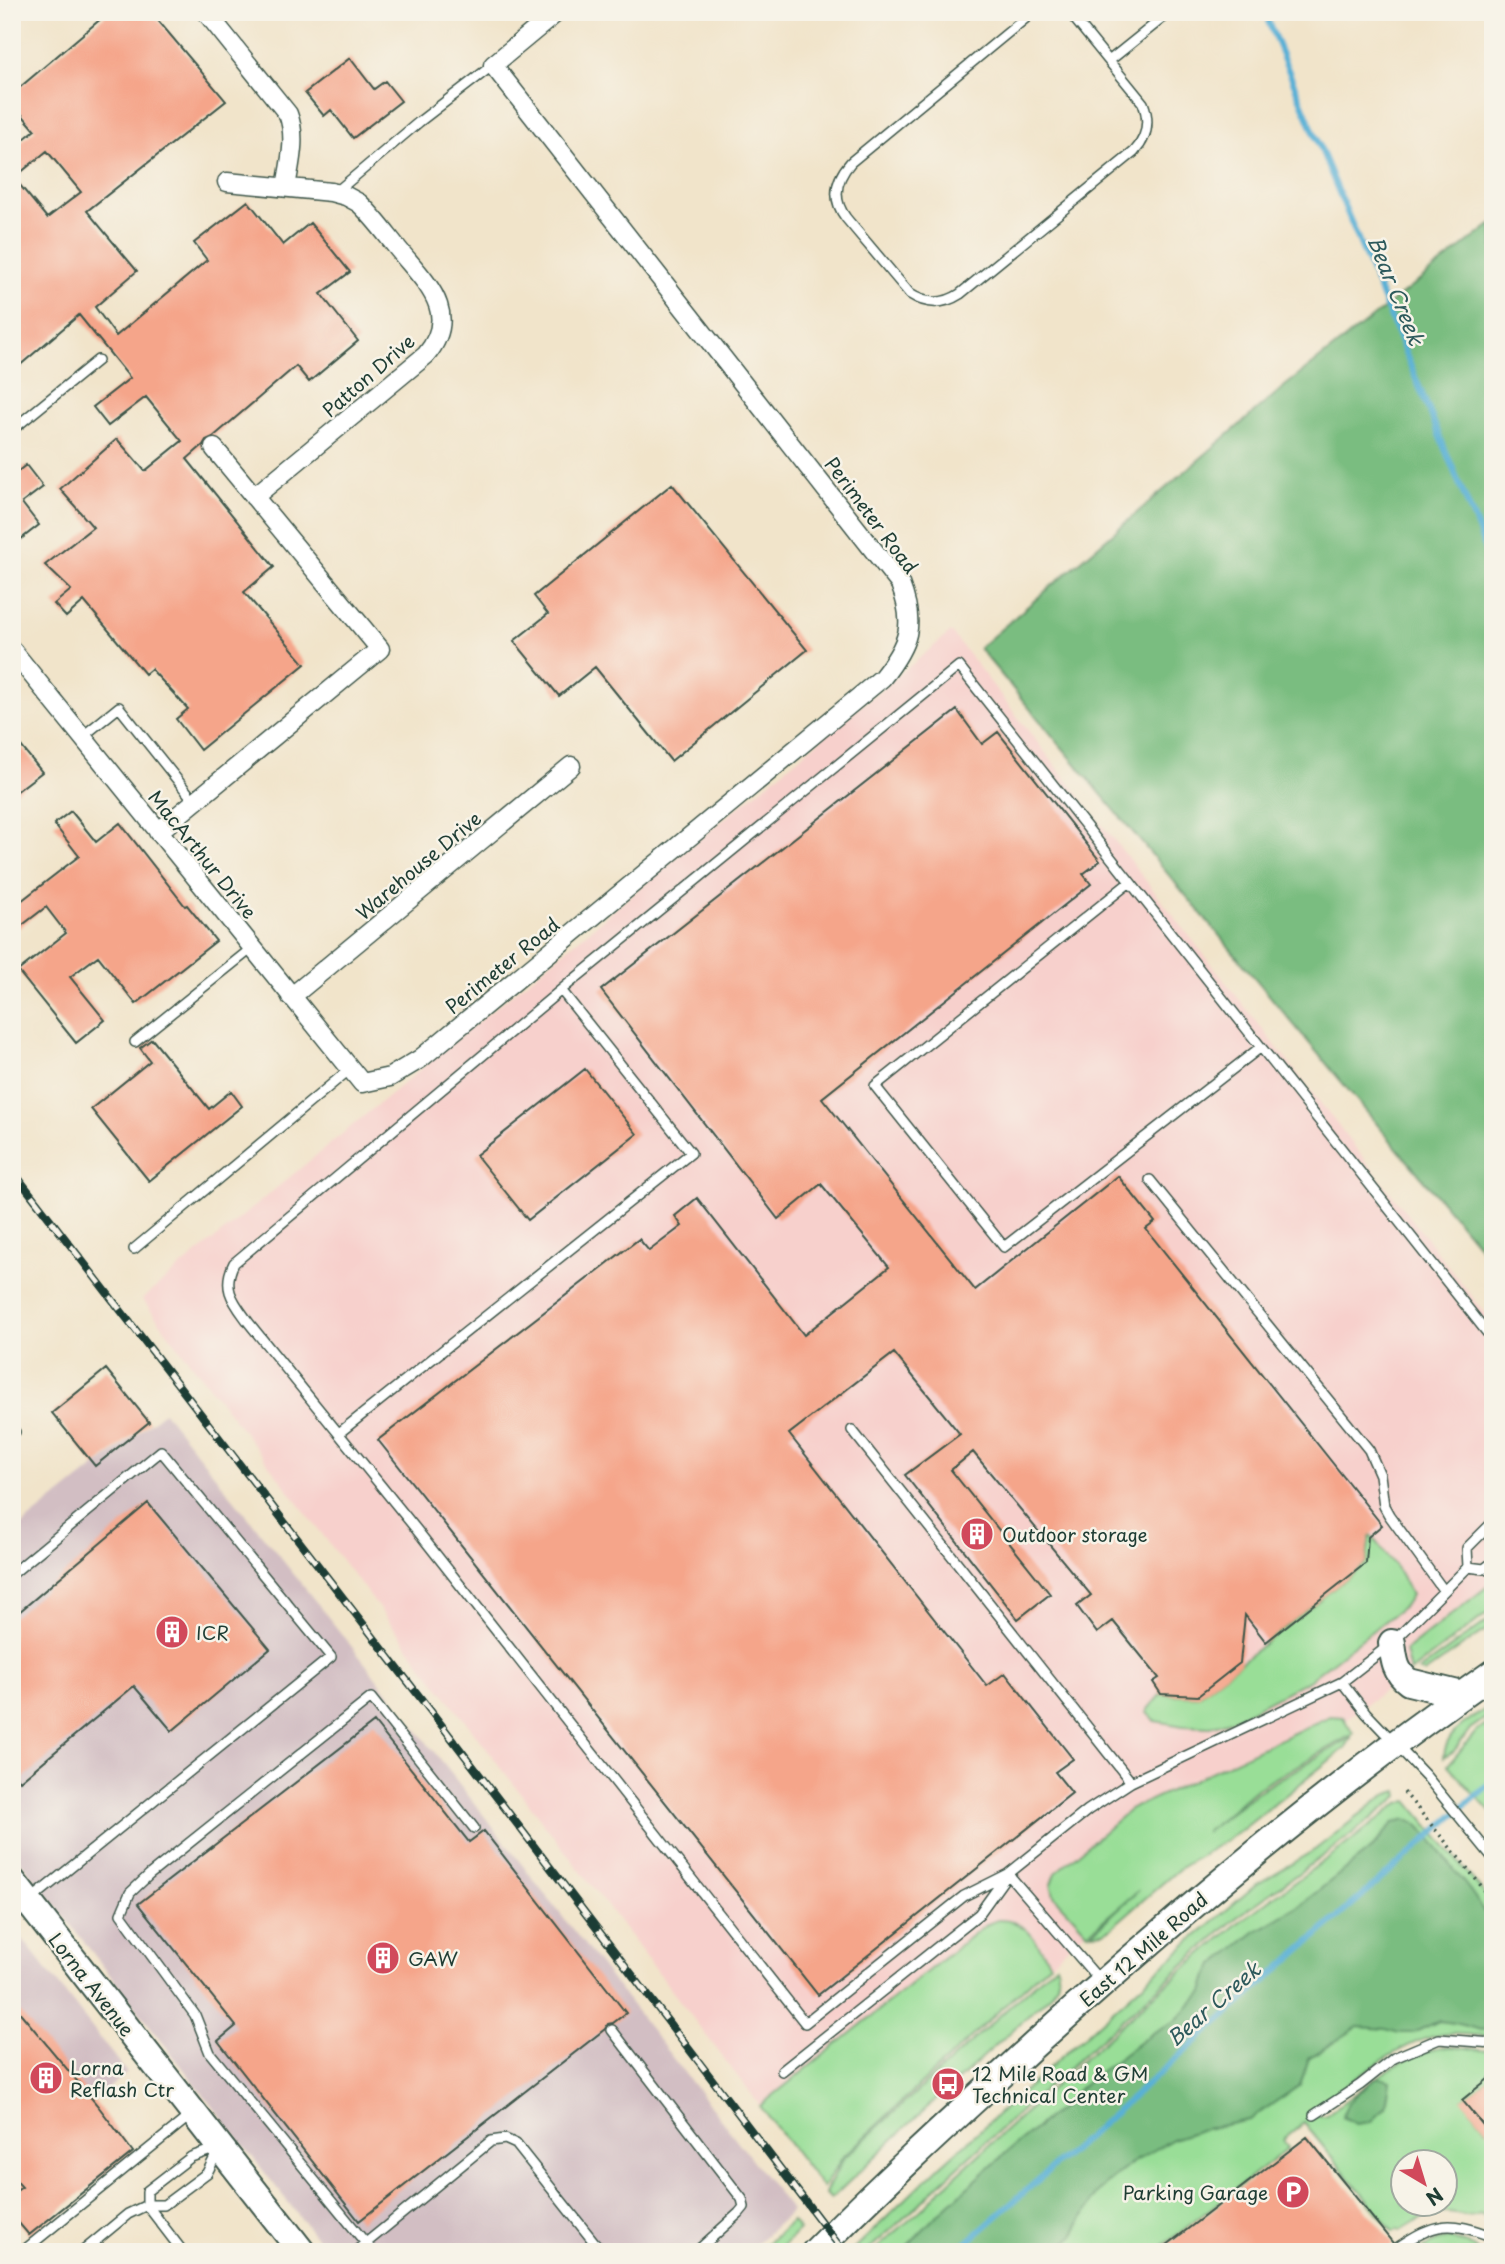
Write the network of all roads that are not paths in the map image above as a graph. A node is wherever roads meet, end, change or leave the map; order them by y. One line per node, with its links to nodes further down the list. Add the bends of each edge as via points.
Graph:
1 (206, 12): 9 (street, via 288,114 293,139)
2 (557, 12): 7 (street)
3 (1033, 12): 6 (lane, via 841,173 836,193 842,212 916,298 938,303 953,299 1139,146 1146,134 1147,111)
4 (1069, 12): 6 (lane)
5 (1170, 12): 6 (lane)
6 (1109, 61)
7 (493, 65): 10 (lane); 26 (street, Perimeter Road, via 892,571 907,600 909,631 894,663 868,691 420,1059 390,1077)
8 (227, 181): 9 (street, Patton Drive)
9 (286, 187): 10 (street, Patton Drive)
10 (335, 193): 14 (street, Patton Drive, via 365,209 434,294 440,310 439,334 417,363)
11 (98, 360): 12 (lane)
12 (12, 430)
13 (214, 448): 14 (street)
14 (254, 497): 18 (street, via 380,649)
15 (12, 650): 16 (street, MacArthur Drive)
16 (82, 737): 18 (lane, via 119,708); 19 (street, MacArthur Drive)
17 (571, 766): 23 (street, Warehouse Drive)
18 (195, 802): 19 (street)
19 (158, 832): 21 (street, MacArthur Drive)
20 (1130, 882): 22 (lane, via 959,666); 25 (lane); 25 (lane, via 875,1086 1004,1247)
21 (252, 948): 23 (street, MacArthur Drive); 24 (lane)
22 (561, 989): 31 (lane, via 234,1263 227,1275 234,1303); 31 (lane, via 691,1153)
23 (291, 997): 26 (street, MacArthur Drive)
24 (135, 1042)
25 (1261, 1047): 29 (lane)
26 (356, 1076): 28 (lane)
27 (1150, 1180): 36 (lane, via 1369,1450 1380,1475 1384,1506)
28 (134, 1249)
29 (1493, 1340)
30 (852, 1430): 42 (lane)
31 (339, 1433): 45 (lane, via 805,2022 964,1896)
32 (1493, 1522): 34 (lane, via 1467,1548)
33 (1493, 1562): 34 (lane, via 1484,1569)
34 (1468, 1567): 36 (lane)
35 (12, 1574): 46 (lane, via 160,1451 331,1657)
36 (1444, 1591): 37 (lane)
37 (1392, 1643): 39 (lane); 40 (main road, via 1394,1663 1402,1678)
38 (1493, 1673): 40 (main road, East 12 Mile Road)
39 (1342, 1682): 41 (lane); 42 (lane)
40 (1462, 1695): 41 (main road, East 12 Mile Road)
41 (1395, 1743): 44 (lane); 47 (main road, East 12 Mile Road)
42 (1131, 1782): 45 (lane)
43 (474, 1828): 56 (lane, via 371,1698 149,1875 131,1893 121,1914 195,2015 210,2053)
44 (1493, 1858)
45 (1008, 1874): 47 (lane); 50 (lane, via 979,1914)
46 (16, 1902): 51 (main road, Lorna Avenue)
47 (1102, 1983): 66 (main road, East 12 Mile Road, via 911,2157)
48 (612, 2030): 65 (lane, via 742,2199 740,2213)
49 (1493, 2043): 52 (lane, via 1439,2039 1394,2058)
50 (782, 2071)
51 (193, 2113): 53 (main road, Lorna Avenue); 58 (lane)
52 (1314, 2115)
53 (220, 2147): 54 (lane, via 191,2157 159,2181 148,2191); 54 (lane, via 207,2173 164,2205); 61 (main road, Lorna Avenue)
54 (147, 2205): 59 (lane, via 128,2214); 60 (lane)
55 (1493, 2237): 57 (lane, via 1443,2225 1423,2230)
56 (366, 2243): 62 (lane); 63 (lane); 64 (lane, via 491,2141 505,2139 516,2144)
57 (1397, 2248)
58 (22, 2252)
59 (82, 2252)
60 (183, 2252)
61 (302, 2252)
62 (355, 2252)
63 (373, 2252)
64 (601, 2252)
65 (696, 2252)
66 (815, 2252)

